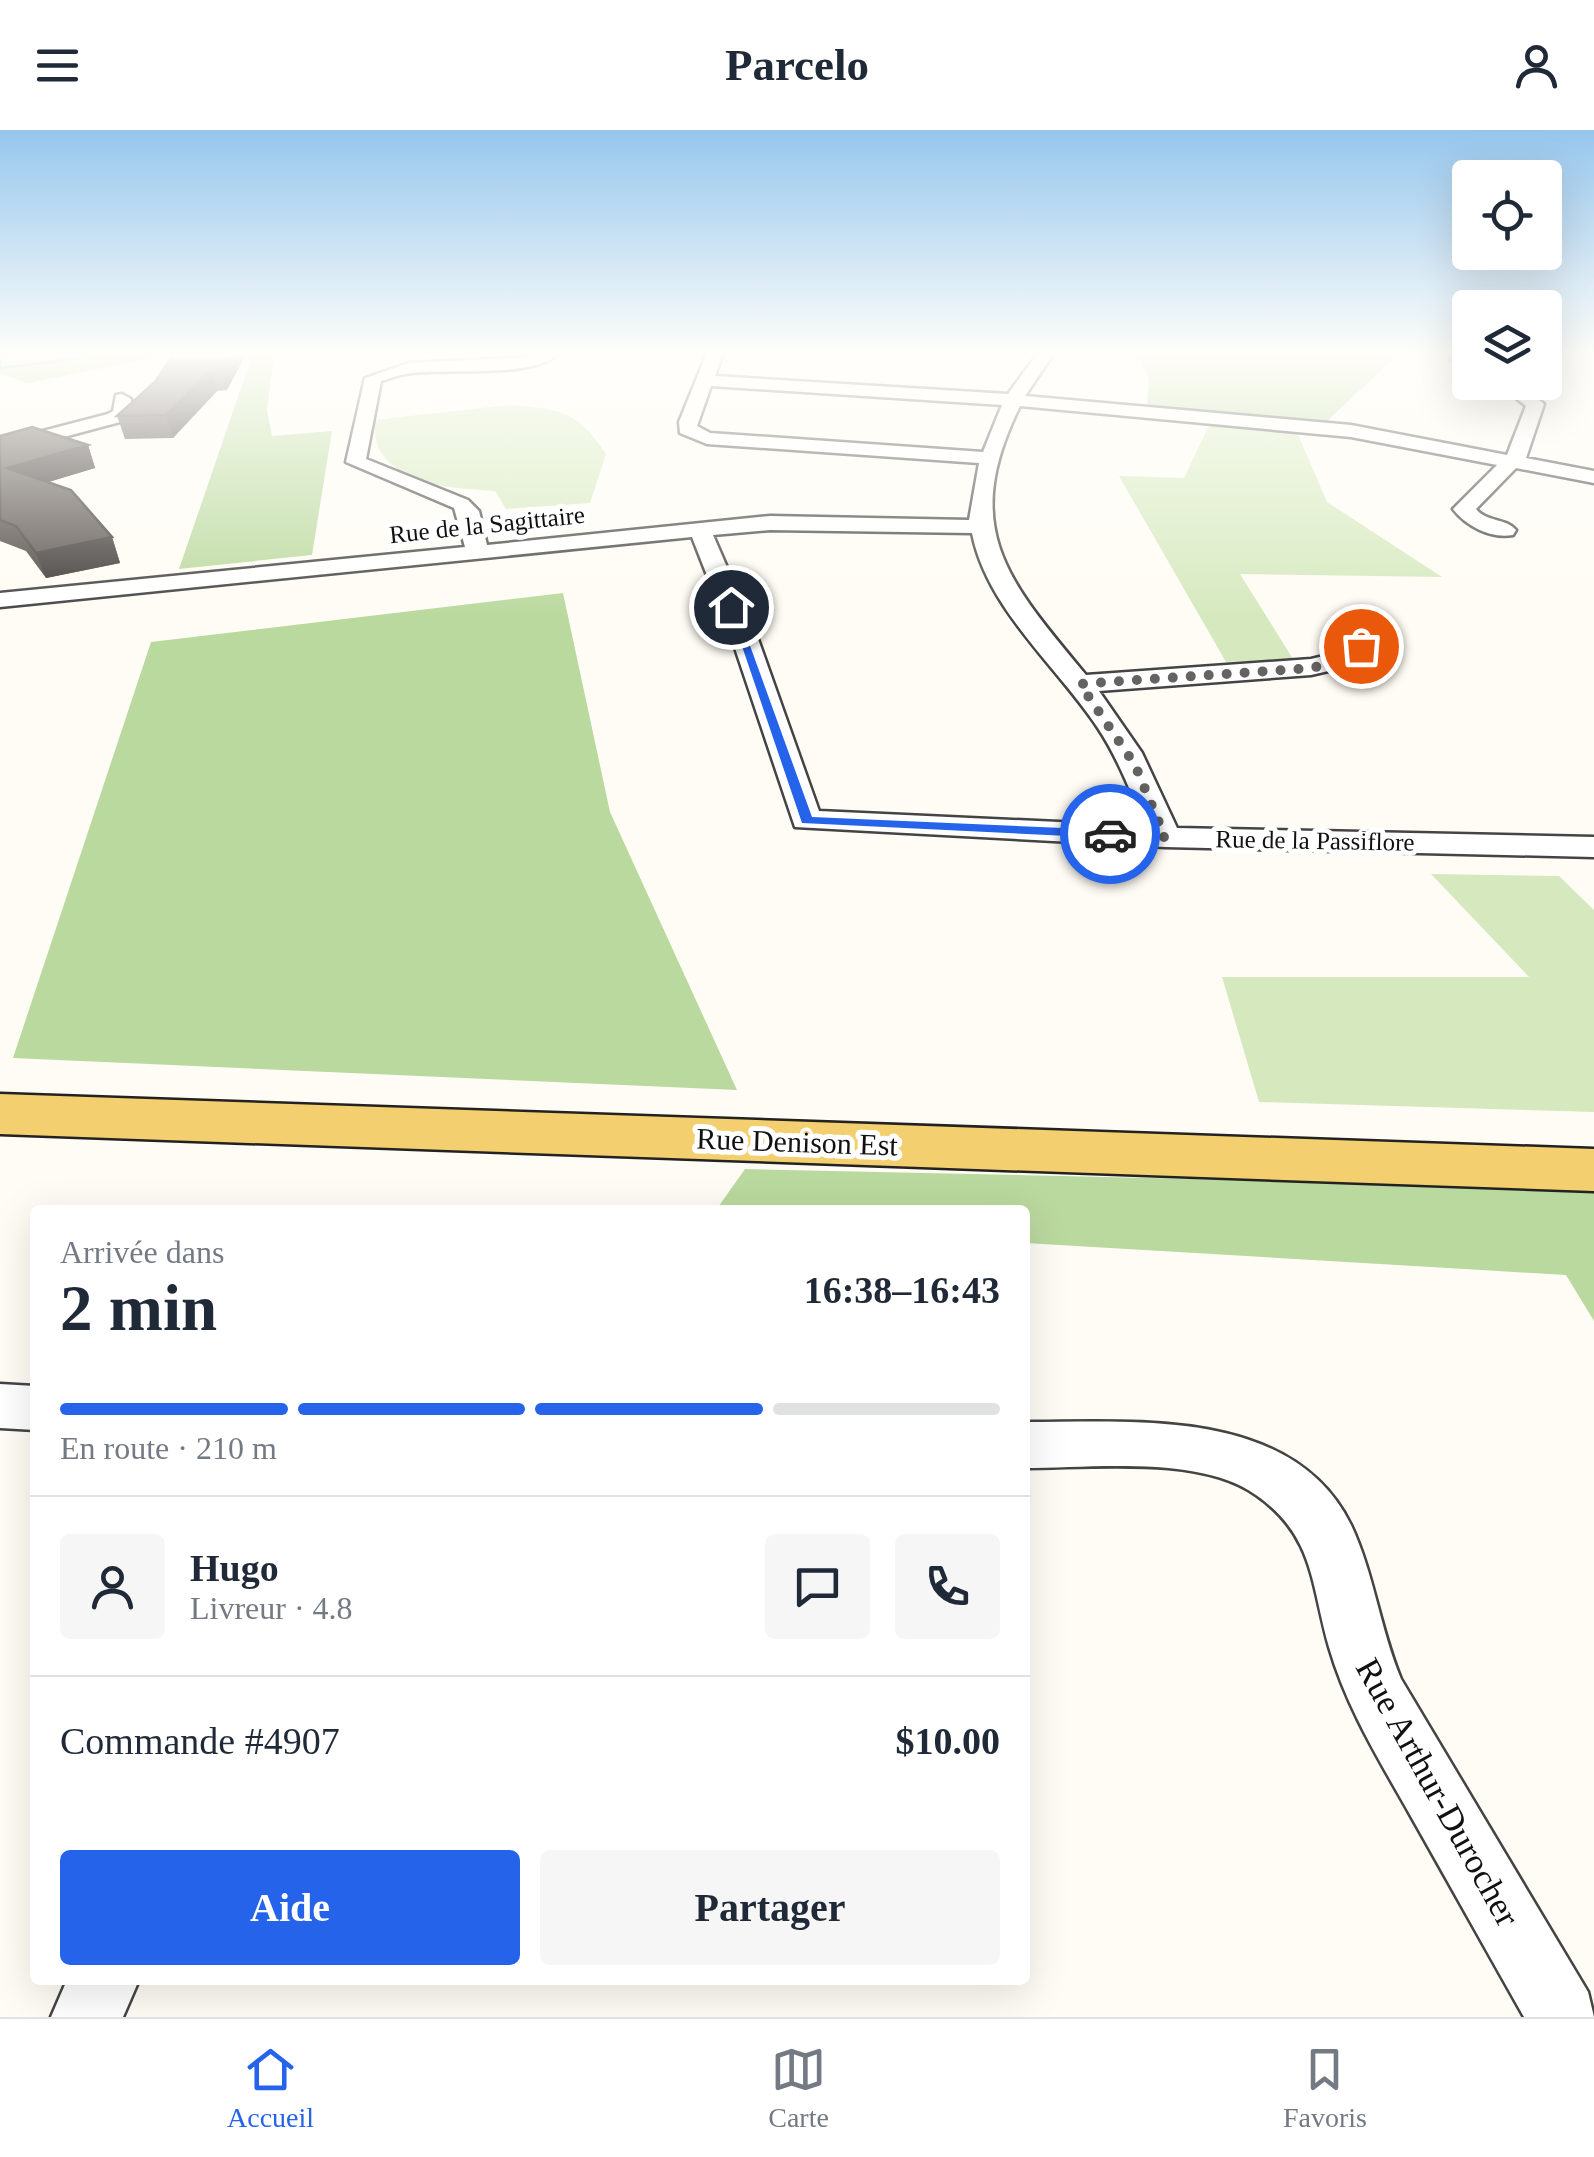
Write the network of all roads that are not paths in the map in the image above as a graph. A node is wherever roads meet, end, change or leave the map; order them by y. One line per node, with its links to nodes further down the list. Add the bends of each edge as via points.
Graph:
1 (26, 441): 7 (street)
2 (360, 441): 14 (street, via 356,462 461,504)
3 (751, 441): 8 (street)
4 (996, 441): 8 (street)
5 (1403, 441): 9 (street)
6 (1525, 441): 9 (street)
7 (0, 448)
8 (990, 458): 11 (street)
9 (1511, 460): 10 (street); 13 (street, via 1464,509 1473,520)
10 (1594, 477)
11 (981, 527): 12 (street, Rue de la Sagittaire, via 786,522); 17 (street, via 1009,590)
12 (700, 530): 14 (street, Rue de la Sagittaire); 18 (street, Rue de la Passiflore, via 806,820)
13 (1504, 530)
14 (478, 552): 15 (street, Rue de la Sagittaire)
15 (0, 600)
16 (1361, 646): 17 (street, via 1354,657 1312,668)
17 (1080, 684): 18 (street, via 1135,765)
18 (1165, 837): 19 (street, Rue de la Passiflore)
19 (1594, 847)
20 (0, 1114): 21 (main road, Rue Denison Est)
21 (1594, 1170)
22 (0, 1406): 23 (street)
23 (30, 1408)
24 (1030, 1445): 27 (street, Rue Arthur-Durocher, via 1215,1450 1290,1485 1330,1540 1379,1700)
25 (102, 1985): 26 (street)
26 (87, 2017)
27 (1563, 2017)

